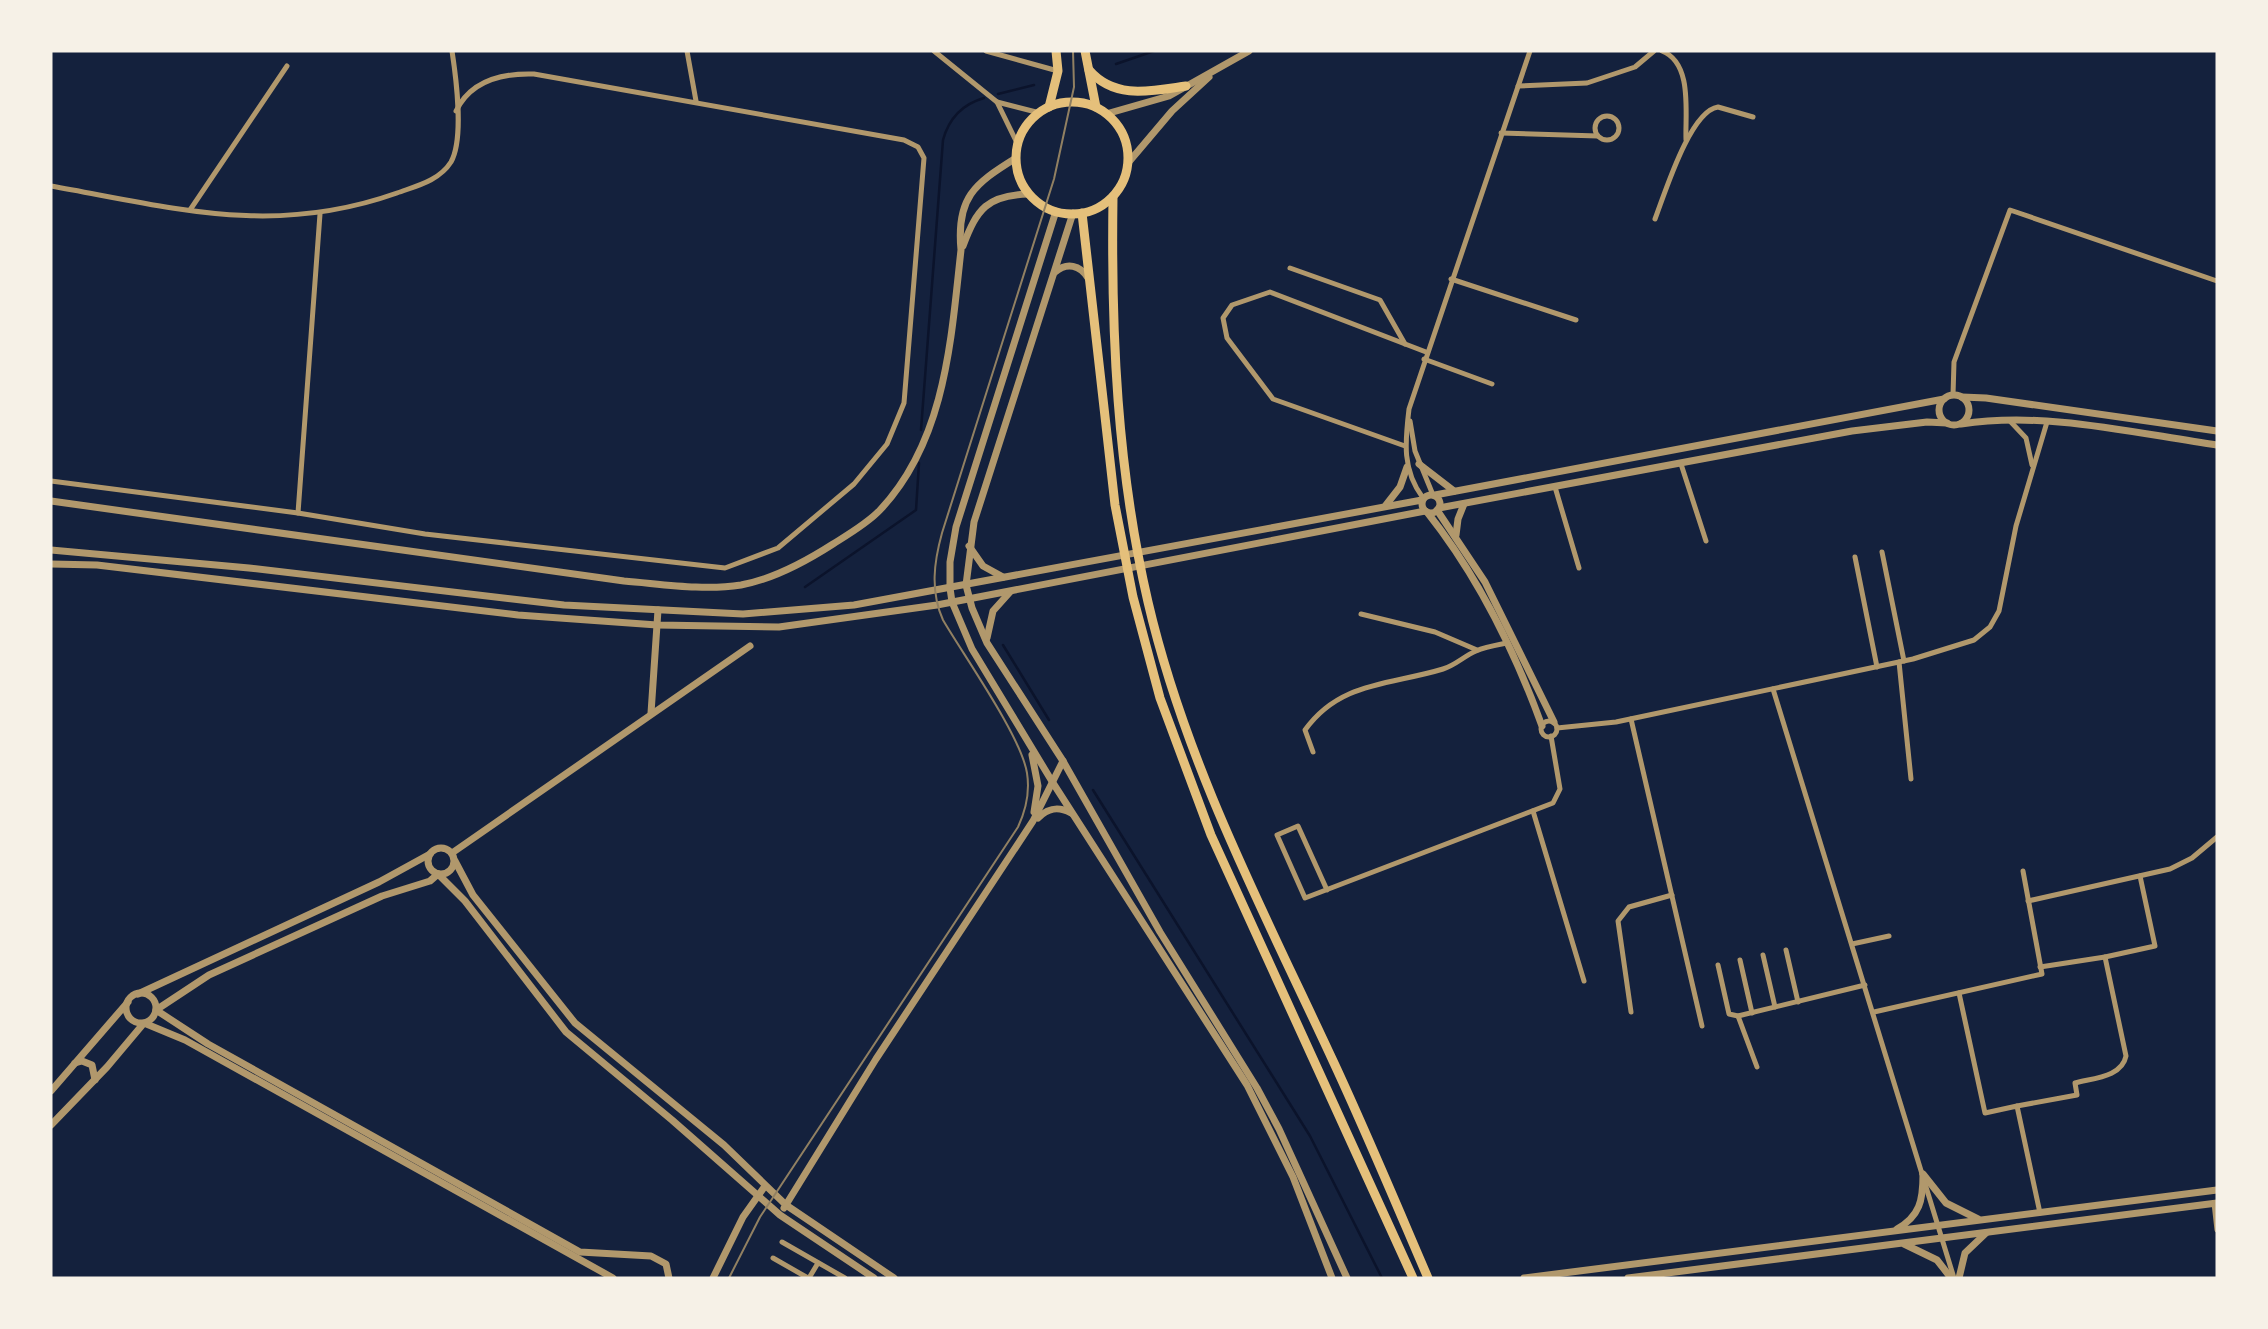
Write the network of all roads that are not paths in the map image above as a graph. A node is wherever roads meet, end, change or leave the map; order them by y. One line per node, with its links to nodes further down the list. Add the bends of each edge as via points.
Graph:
1 (452, 51): 21 (street)
2 (687, 51): 17 (street)
3 (934, 51): 18 (street)
4 (986, 51): 14 (street)
5 (1056, 51): 14 (main road)
6 (1084, 51): 13 (main road)
7 (1248, 51): 12 (street)
8 (1530, 51): 16 (street)
9 (1654, 51): 16 (street, via 1635,67 1587,83)
10 (1662, 51): 27 (street, via 1673,56 1682,70)
11 (287, 66): 34 (street)
12 (1223, 66): 15 (street); 30 (street, via 1172,111)
13 (1089, 70): 15 (main road, via 1120,90 1146,92); 20 (main road)
14 (1058, 71): 19 (main road)
15 (1186, 86): 23 (street, via 1169,96)
16 (1518, 86): 25 (street)
17 (696, 101): 21 (street, via 522,74 478,85); 74 (street, via 904,140 923,154 904,403 887,444 863,476 778,548 725,568 425,534)
18 (997, 102): 22 (street); 28 (street)
19 (1049, 107): 20 (main road, via 1081,103); 22 (main road)
20 (1096, 107): 23 (main road)
21 (456, 111): 37 (street, via 455,152 441,174 360,206)
22 (1040, 113): 28 (main road, via 1029,122)
23 (1106, 114): 30 (main road, via 1123,132)
24 (1753, 117): 27 (street, via 1710,108)
25 (1501, 132): 26 (street); 43 (street)
26 (1598, 136): 26 (street, via 1606,140 1615,137 1619,129 1616,120 1606,115 1598,119)
27 (1686, 142): 38 (street)
28 (1018, 145): 29 (main road)
29 (1016, 158): 32 (main road, via 1019,177); 39 (street, via 987,176 965,199 959,226)
30 (1128, 163): 33 (main road)
31 (51, 186): 34 (street)
32 (1029, 194): 35 (main road); 39 (street, via 1008,195 985,205 972,221)
33 (1113, 197): 36 (main road, via 1098,208); 181 (main road, via 1114,351 1122,454 1147,600 1165,666 1215,807 1345,1085)
34 (190, 210): 37 (street, via 258,218)
35 (1056, 211): 36 (main road); 87 (street, via 956,527)
36 (1077, 213): 41 (street); 42 (main road, via 1087,244)
37 (320, 214): 74 (street)
38 (1655, 219)
39 (961, 250): 69 (street, via 942,393 907,472 880,510 851,532 790,568 741,585 624,581)
40 (1290, 268): 46 (street, via 1380,300)
41 (1054, 273): 42 (street, via 1074,266); 77 (street)
42 (1088, 278): 180 (main road, via 1120,534 1160,698 1212,835)
43 (1451, 279): 45 (street); 47 (street)
44 (2217, 281): 49 (street, via 2010,210 1954,362)
45 (1576, 320)
46 (1405, 344): 47 (street); 59 (street, via 1270,292 1232,305 1223,318 1227,338 1273,399)
47 (1425, 355): 48 (street); 52 (street)
48 (1492, 384)
49 (1952, 396): 50 (street); 51 (street)
50 (1962, 397): 56 (street, via 1969,408); 57 (street)
51 (1944, 399): 55 (street, via 1940,412); 66 (street)
52 (1409, 409): 59 (street); 60 (street)
53 (2009, 420): 54 (street); 56 (street); 63 (street, via 2029,446)
54 (2046, 422): 58 (street); 63 (street)
55 (1947, 423): 56 (street); 61 (street, via 1852,431)
56 (1961, 424)
57 (2217, 431)
58 (2217, 445)
59 (1405, 446): 62 (street)
60 (1419, 464): 66 (street); 67 (street)
61 (1682, 464): 65 (street); 76 (street)
62 (1407, 467): 68 (street); 71 (street, via 1400,487)
63 (2031, 476): 98 (street, via 1994,622 1974,640)
64 (51, 481): 74 (street)
65 (1555, 487): 70 (street); 84 (street)
66 (1454, 492): 67 (street)
67 (1434, 495): 68 (street); 72 (street, via 1440,502)
68 (1423, 499): 71 (street); 73 (street)
69 (51, 501)
70 (1464, 504): 72 (street); 75 (street)
71 (1385, 505): 85 (street)
72 (1438, 509): 73 (street); 75 (street)
73 (1426, 512): 88 (street); 95 (street, via 1470,572)
74 (298, 513)
75 (1456, 536): 103 (street, via 1495,601)
76 (1706, 541)
77 (969, 546): 85 (street, via 983,566); 86 (street)
78 (51, 550): 79 (street)
79 (76, 551): 83 (street); 91 (street, via 564,605)
80 (1882, 552): 98 (street)
81 (1855, 557): 99 (street)
82 (51, 564): 83 (street)
83 (76, 564): 93 (street, via 518,615)
84 (1579, 568)
85 (1004, 578): 86 (street)
86 (966, 585): 87 (street); 89 (street)
87 (950, 588): 90 (street); 91 (street, via 798,612)
88 (1012, 591): 89 (street); 94 (street, via 993,611)
89 (969, 598): 90 (street); 94 (street)
90 (952, 601): 93 (street, via 798,626); 106 (street, via 972,649)
91 (658, 610): 93 (street)
92 (1361, 614): 97 (street, via 1435,632)
93 (657, 625): 101 (street)
94 (987, 643): 108 (street)
95 (1507, 643): 97 (street); 104 (street)
96 (750, 646): 101 (street)
97 (1477, 650): 107 (street, via 1441,670 1363,686 1335,699 1305,730)
98 (1901, 662): 99 (street); 109 (street)
99 (1877, 667): 100 (street)
100 (1773, 689): 102 (street); 126 (street)
101 (651, 713): 116 (street)
102 (1631, 719): 103 (street, via 1601,725); 121 (street)
103 (1555, 725): 104 (street, via 1546,722); 105 (street)
104 (1542, 726): 105 (street, via 1544,734)
105 (1551, 736): 111 (street, via 1560,789 1553,803)
106 (1028, 742): 110 (street); 113 (street, via 1038,786 1036,809)
107 (1313, 752)
108 (1063, 761): 110 (street); 179 (street, via 1160,932 1269,1108)
109 (1911, 779)
110 (1053, 783): 112 (street); 113 (street)
111 (1533, 811): 120 (street); 133 (street)
112 (1073, 814): 113 (street, via 1063,809 1044,812); 178 (street, via 1247,1085 1293,1177)
113 (1024, 835): 158 (street)
114 (2217, 837): 119 (street, via 2186,862)
115 (430, 854): 116 (street, via 441,848); 118 (street, via 429,866); 123 (street)
116 (454, 857): 118 (street, via 450,872); 154 (street, via 473,895 575,1023 724,1145)
117 (2023, 871): 122 (street)
118 (438, 874): 124 (street); 156 (street, via 465,901 566,1032)
119 (2140, 876): 122 (street); 129 (street, via 2155,946)
120 (1327, 890): 120 (street, via 1298,826 1277,835 1305,898)
121 (1672, 895): 141 (street, via 1629,908 1618,920); 146 (street)
122 (2028, 901): 132 (street)
123 (319, 910): 124 (street); 136 (street)
124 (321, 924): 140 (street, via 197,981)
125 (1889, 936): 126 (street)
126 (1853, 944): 134 (street)
127 (1786, 950): 138 (street)
128 (1763, 955): 139 (street)
129 (2105, 957): 132 (street); 151 (street, via 2124,1064 2119,1071 2075,1083 2077,1095)
130 (1740, 960): 143 (street)
131 (1718, 965): 144 (street, via 1728,1014)
132 (2040, 967): 135 (street, via 2042,974)
133 (1584, 981)
134 (1866, 985): 138 (street); 142 (street)
135 (1959, 993): 142 (street); 151 (street, via 1985,1113)
136 (138, 994): 137 (street); 140 (street, via 151,998)
137 (128, 1002): 145 (street, via 131,1019); 147 (street)
138 (1798, 1002): 139 (street)
139 (1775, 1007): 143 (street)
140 (156, 1010): 145 (street); 172 (street, via 215,1049 580,1252 656,1256 666,1264)
141 (1631, 1012)
142 (1874, 1012): 153 (street)
143 (1752, 1013): 144 (street)
144 (1738, 1016): 148 (street)
145 (144, 1023): 149 (street); 171 (street, via 185,1040)
146 (1702, 1026)
147 (75, 1063): 149 (street, via 92,1065); 150 (street)
148 (1757, 1067)
149 (94, 1080): 152 (street)
150 (51, 1091)
151 (2017, 1106): 159 (street)
152 (51, 1125)
153 (1923, 1174): 161 (street, via 1946,1203); 162 (street); 165 (street, via 1919,1210)
154 (765, 1186): 156 (street); 158 (street)
155 (2217, 1190): 159 (street)
156 (758, 1196): 160 (street); 173 (street)
157 (2216, 1203): 163 (street); 164 (street)
158 (786, 1205): 160 (street); 177 (street)
159 (2040, 1213): 161 (street)
160 (780, 1215): 176 (street)
161 (1983, 1220): 162 (street)
162 (1938, 1226): 165 (street); 166 (street)
163 (2217, 1230)
164 (1990, 1231): 166 (street); 184 (street, via 1965,1253)
165 (1891, 1232): 182 (street)
166 (1941, 1237): 168 (street); 184 (street)
167 (782, 1242): 170 (street)
168 (1900, 1242): 183 (street); 184 (street, via 1930,1255)
169 (773, 1258): 174 (street)
170 (818, 1263): 174 (street); 175 (street)
171 (613, 1278)
172 (669, 1278)
173 (713, 1278)
174 (809, 1278)
175 (845, 1278)
176 (874, 1278)
177 (894, 1278)
178 (1332, 1278)
179 (1347, 1278)
180 (1413, 1278)
181 (1428, 1278)
182 (1524, 1278)
183 (1629, 1278)
184 (1955, 1278)

